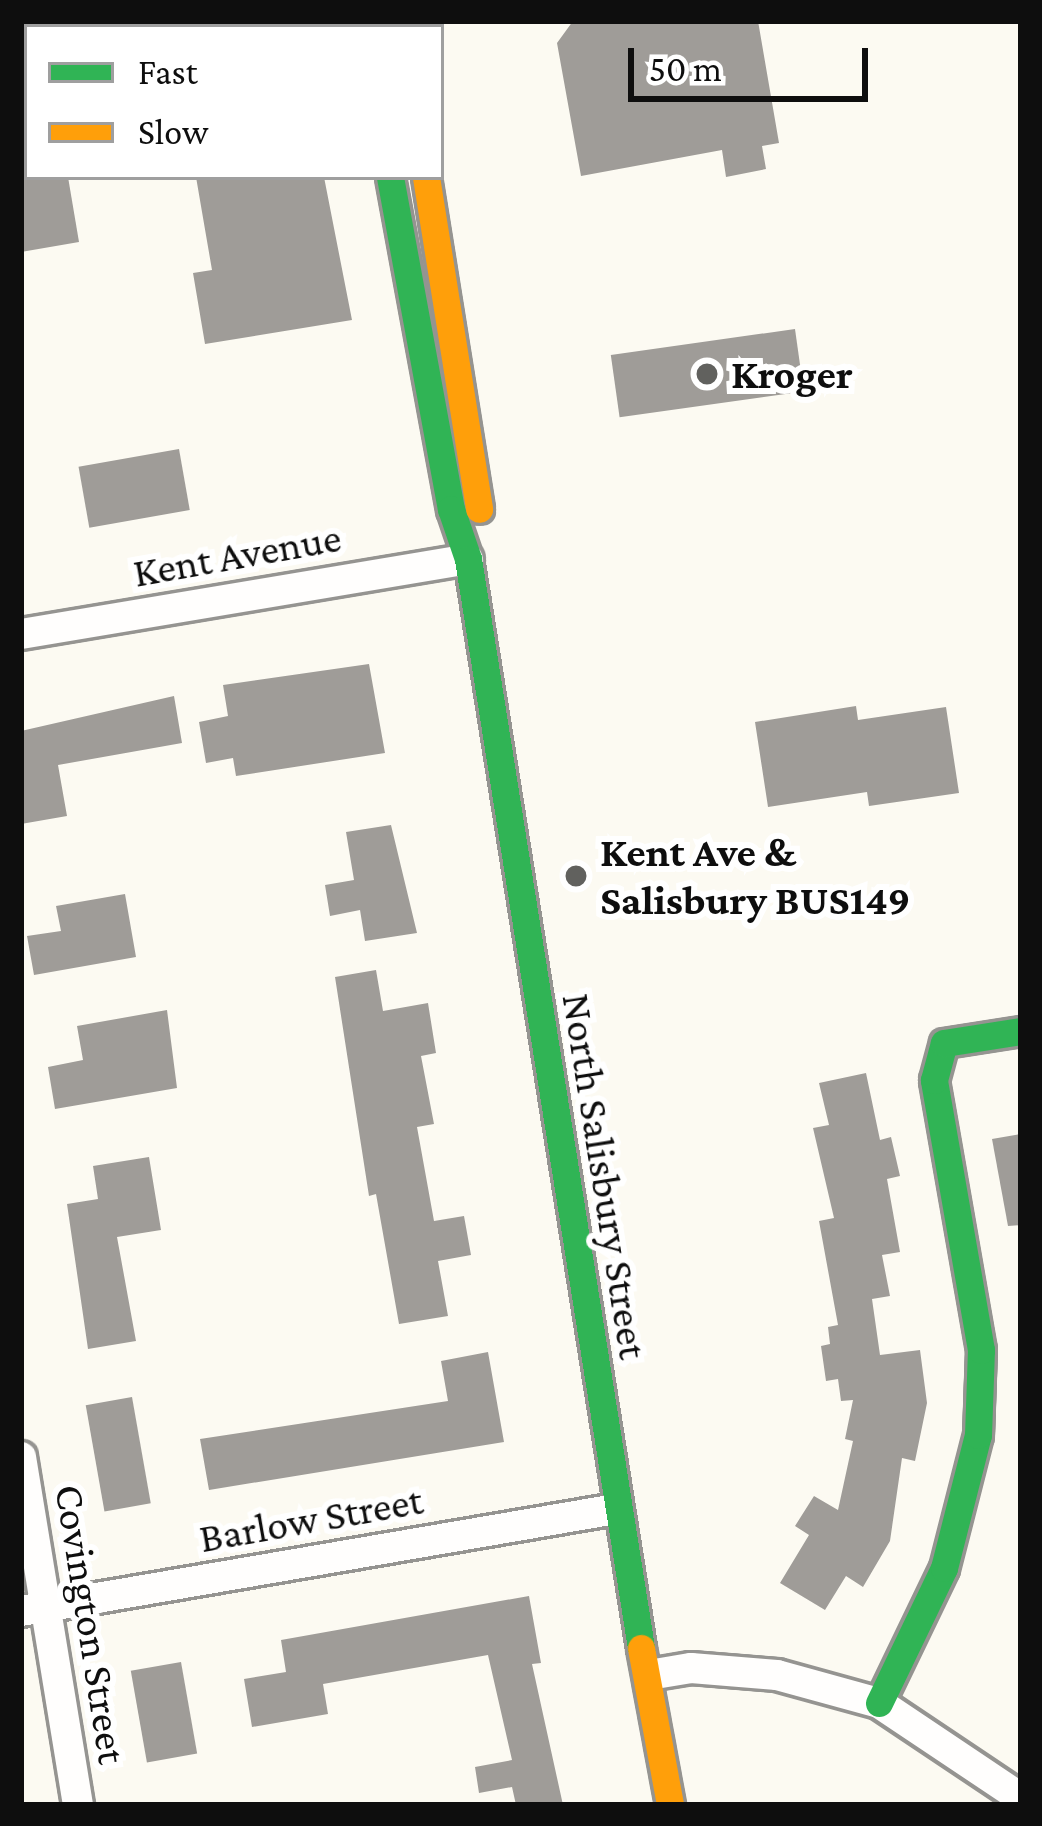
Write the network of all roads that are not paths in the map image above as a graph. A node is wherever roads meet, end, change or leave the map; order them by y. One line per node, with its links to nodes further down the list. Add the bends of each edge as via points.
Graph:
1 (391, 180): 3 (street, North Salisbury Street, via 451,509)
2 (427, 180): 3 (street, North Salisbury Street, via 480,502)
3 (468, 559): 4 (street, Kent Avenue); 7 (street, North Salisbury Street)
4 (21, 634)
5 (1021, 1031): 10 (street, via 944,1043 934,1080 981,1350 978,1435 944,1568)
6 (21, 1457): 8 (street, Covington Street)
7 (616, 1509): 8 (street, Barlow Street); 9 (street, North Salisbury Street)
8 (33, 1609): 12 (street, Covington Street)
9 (649, 1675): 10 (street, via 691,1668 777,1675); 13 (street, North Salisbury Street)
10 (879, 1703): 11 (street)
11 (1021, 1798)
12 (78, 1805)
13 (670, 1805)

